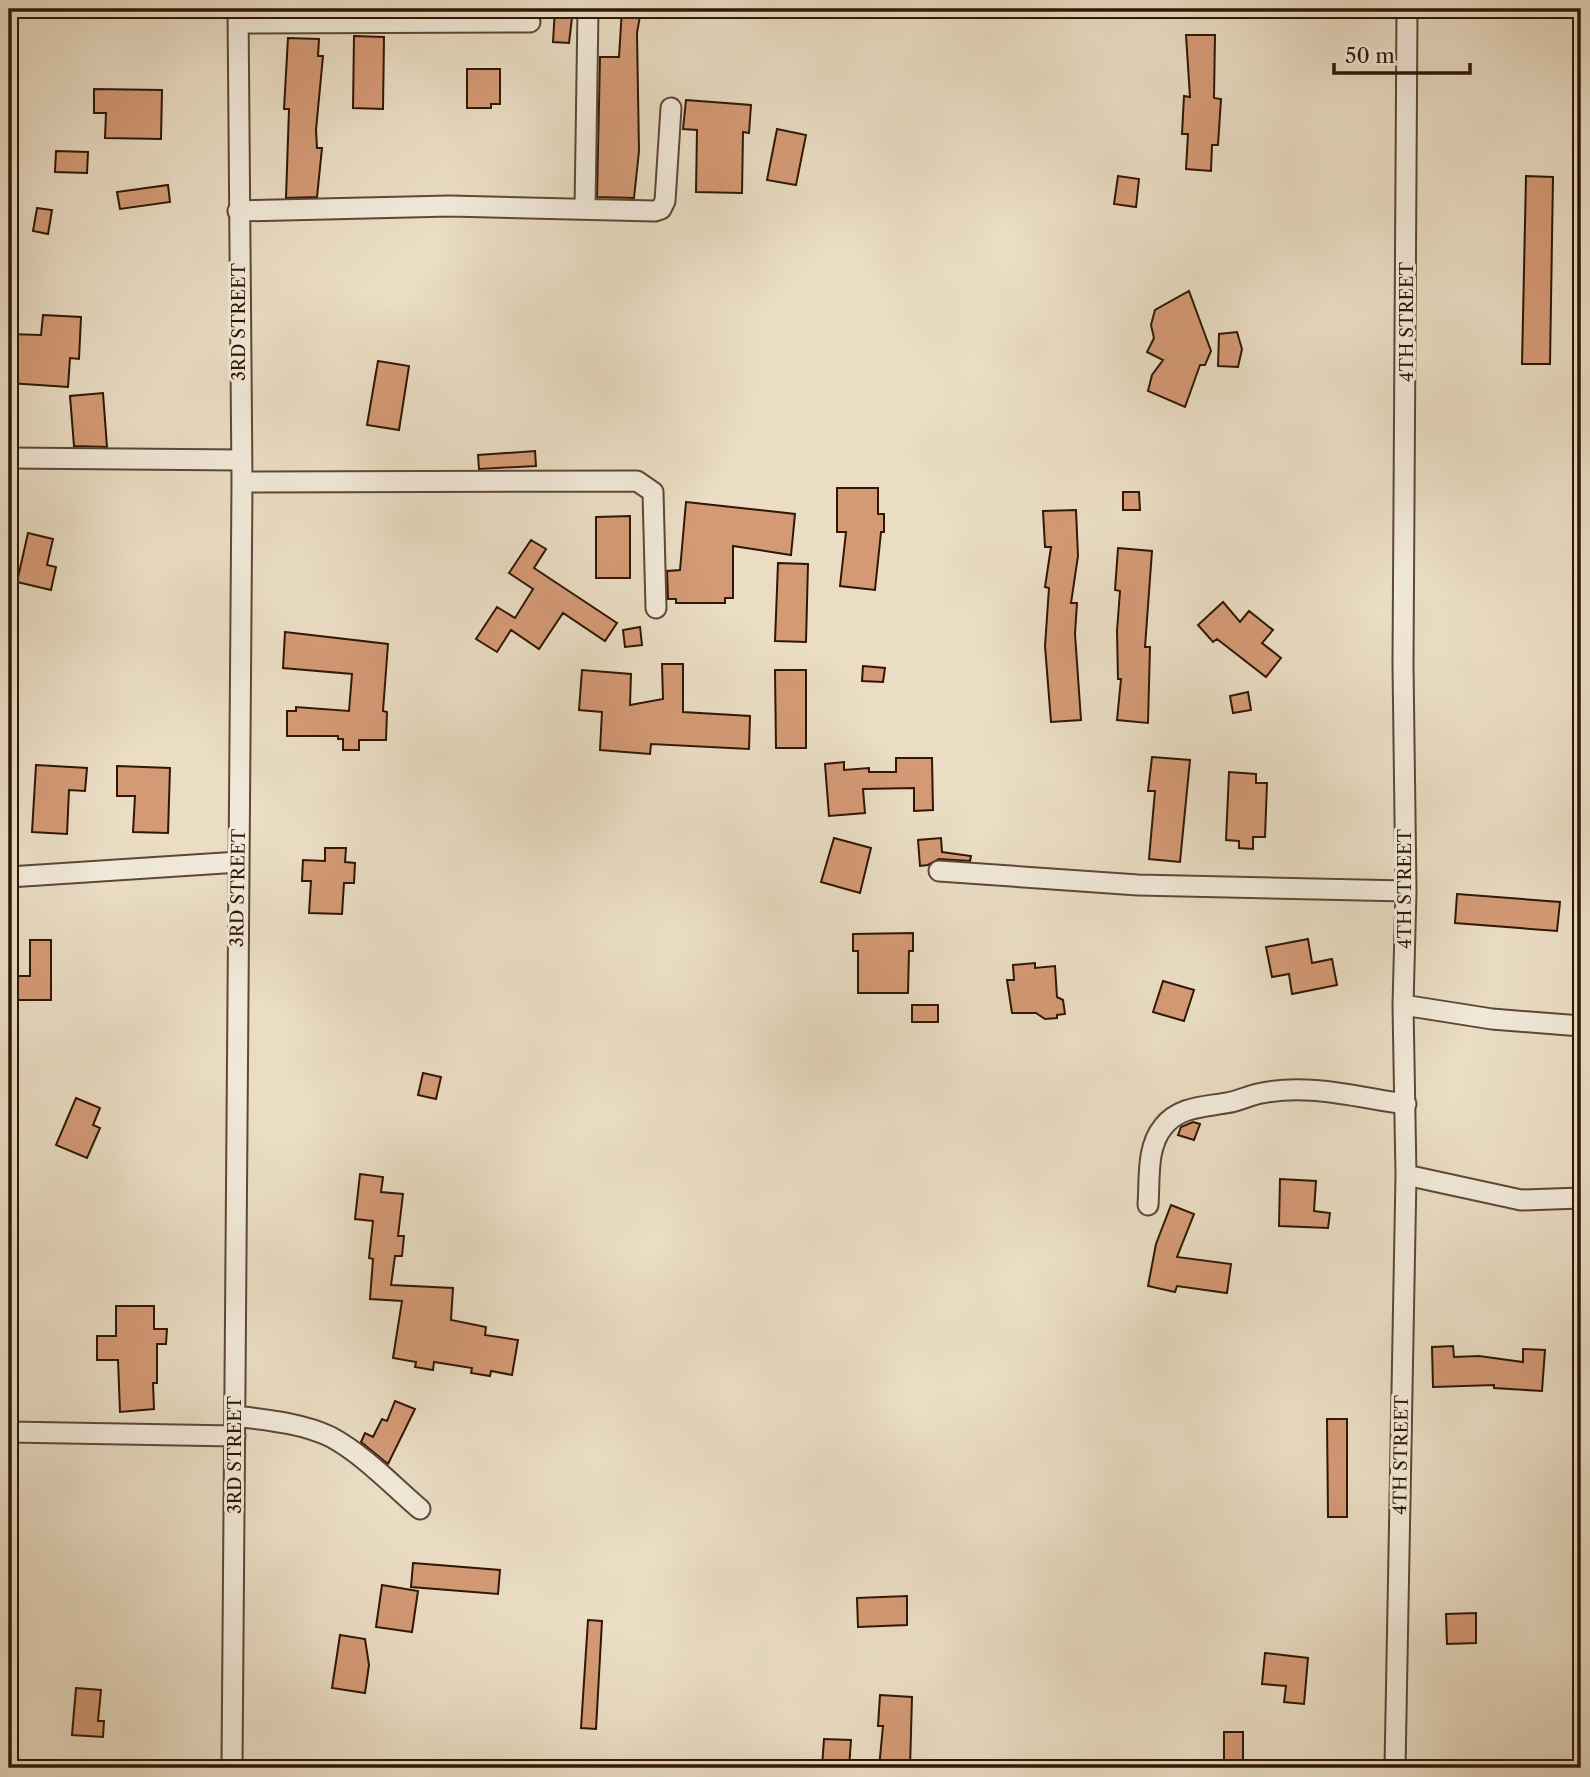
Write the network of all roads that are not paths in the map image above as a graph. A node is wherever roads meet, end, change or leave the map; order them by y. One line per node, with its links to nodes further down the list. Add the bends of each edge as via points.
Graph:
1 (588, 9): 6 (street)
2 (1407, 9): 15 (street, 4TH STREET)
3 (238, 16): 4 (street); 7 (street, 3RD STREET)
4 (530, 22)
5 (671, 108): 6 (street, via 661,208)
6 (585, 209): 7 (street, via 450,206)
7 (238, 211): 9 (street, 3RD STREET)
8 (9, 458): 9 (street)
9 (240, 460): 10 (street, 3RD STREET)
10 (242, 482): 11 (street, via 637,481 653,492); 12 (street, 3RD STREET)
11 (656, 608)
12 (239, 862): 14 (street); 22 (street, 3RD STREET)
13 (939, 871): 15 (street, via 1138,885)
14 (9, 877)
15 (1406, 891): 16 (street, 4TH STREET)
16 (1403, 1005): 17 (street); 18 (street, 4TH STREET)
17 (1581, 1026)
18 (1406, 1104): 19 (street, 4TH STREET); 21 (street, via 1293,1090 1187,1110 1162,1128 1152,1147)
19 (1406, 1175): 20 (street, via 1521,1199); 26 (street, 4TH STREET)
20 (1581, 1198)
21 (1148, 1205)
22 (235, 1426): 23 (street); 24 (street, via 301,1426 331,1438); 25 (street, 3RD STREET)
23 (9, 1432)
24 (420, 1509)
25 (232, 1768)
26 (1395, 1768)

